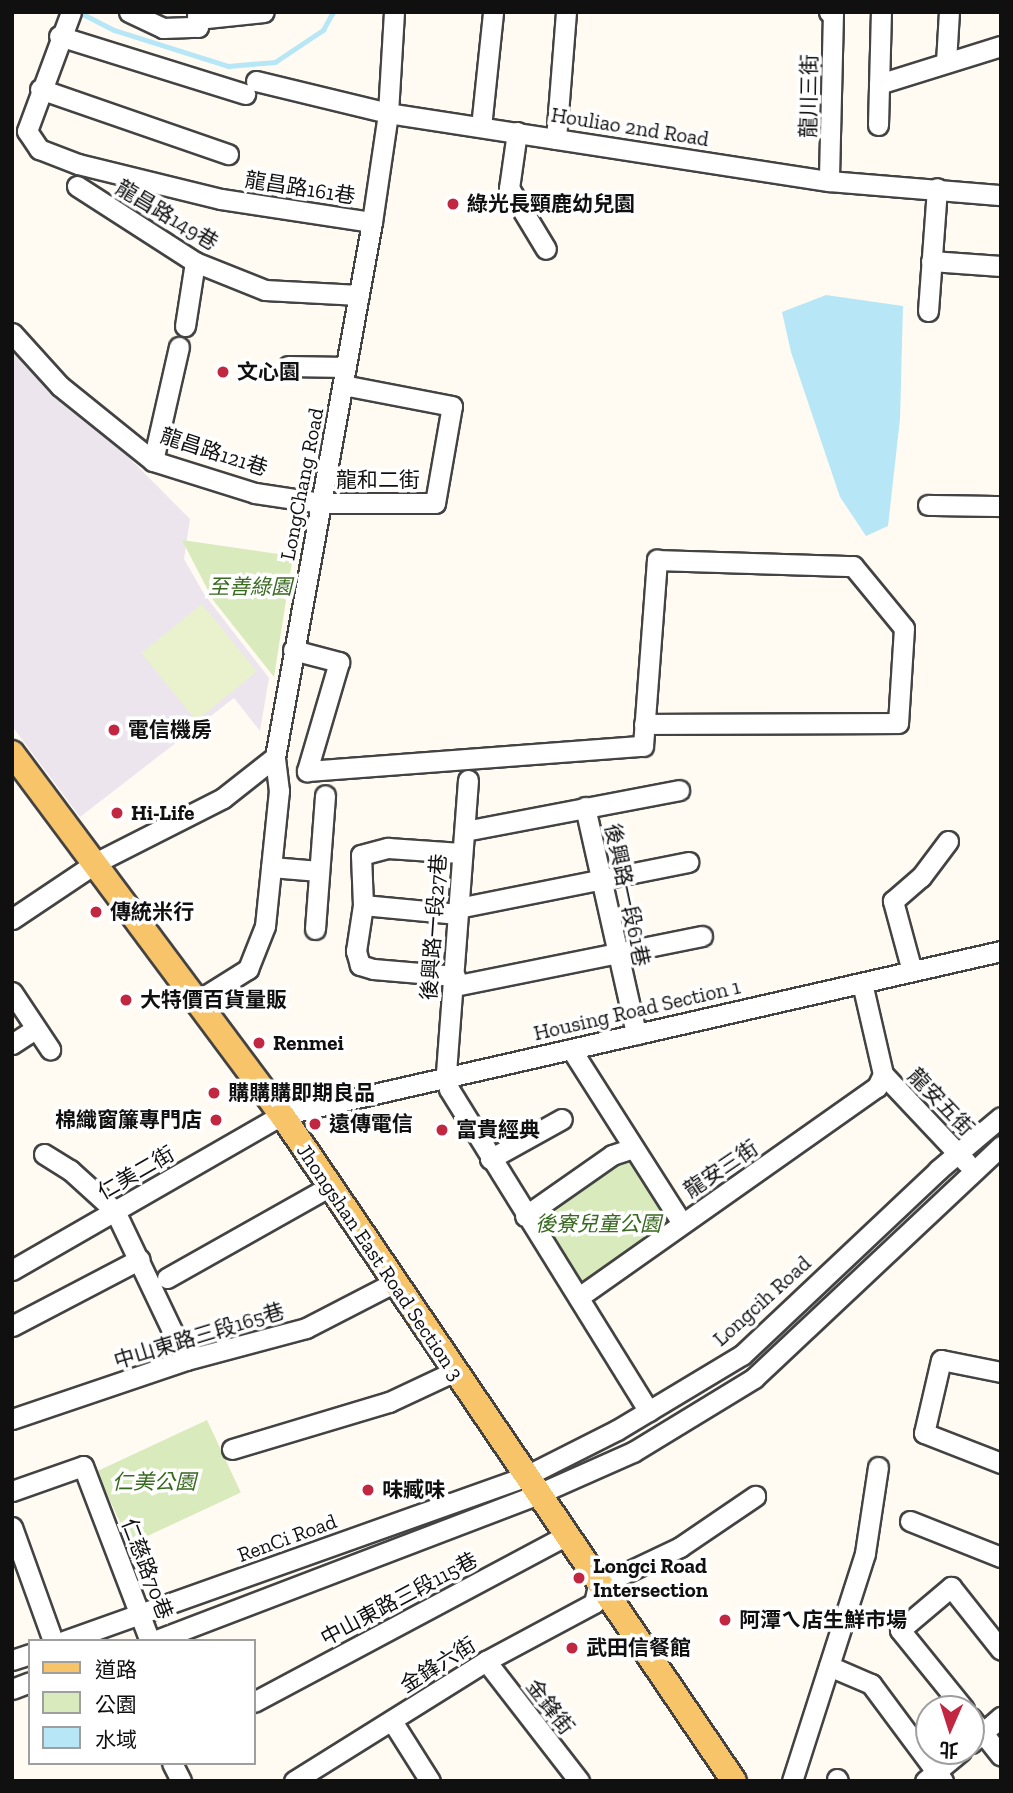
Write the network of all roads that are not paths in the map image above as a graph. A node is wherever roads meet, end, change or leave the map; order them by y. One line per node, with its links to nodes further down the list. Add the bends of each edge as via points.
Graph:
1 (71, 12): 11 (street)
2 (129, 12): 10 (street, via 163,28 198,27)
3 (264, 12): 10 (street)
4 (394, 12): 16 (street, LongChang Road)
5 (493, 12): 19 (street)
6 (566, 12): 21 (street)
7 (881, 12): 14 (street)
8 (949, 12): 13 (street)
9 (831, 13): 23 (street, 龍川三街)
10 (197, 16)
11 (59, 36): 15 (street); 16 (street, Houliao 2nd Road, via 251,88)
12 (1001, 46): 13 (street)
13 (947, 62): 14 (street)
14 (879, 84): 17 (street)
15 (40, 89): 18 (street); 22 (street)
16 (388, 113): 19 (street, Houliao 2nd Road); 27 (street, LongChang Road)
17 (878, 125)
18 (19, 126): 27 (street, 龍昌路161巷, via 39,149 78,164 221,199)
19 (481, 127): 20 (street, Houliao 2nd Road)
20 (517, 132): 21 (street, Houliao 2nd Road); 28 (street, via 509,188)
21 (556, 139): 23 (street, Houliao 2nd Road)
22 (228, 154)
23 (829, 181): 25 (street, Houliao 2nd Road)
24 (77, 187): 30 (street, 龍昌路149巷)
25 (937, 188): 26 (street, Houliao 2nd Road); 29 (street)
26 (1001, 195)
27 (372, 222): 32 (street, LongChang Road)
28 (546, 250)
29 (931, 261): 31 (street); 33 (street)
30 (195, 262): 32 (street, 龍昌路149巷, via 265,290); 34 (street)
31 (1001, 266)
32 (359, 295): 38 (street, LongChang Road)
33 (928, 311)
34 (184, 326)
35 (12, 333): 39 (street, 龍昌路121巷, via 60,386)
36 (179, 347): 39 (street)
37 (288, 366): 38 (street)
38 (345, 376): 40 (street, LongChang Road); 40 (street, 龍和二街, via 452,405 435,503)
39 (153, 461): 40 (street, 龍昌路121巷, via 255,493)
40 (322, 503): 43 (street, LongChang Road)
41 (928, 505): 42 (street)
42 (1001, 506)
43 (293, 650): 44 (street, via 338,663 307,771 643,747); 46 (street, LongChang Road)
44 (644, 724): 44 (street, via 657,560 853,566 904,628 898,723)
45 (12, 753): 54 (main road, Jhongshan East Road Section 3)
46 (275, 757): 54 (street, via 223,798); 56 (street, LongChang Road, via 279,791)
47 (468, 780): 51 (street, 後興路一段27巷)
48 (678, 790): 50 (street)
49 (325, 796): 57 (street)
50 (585, 807): 51 (street); 58 (street, 後興路一段61巷)
51 (465, 831): 53 (street, 後興路一段27巷)
52 (948, 841): 66 (street, via 921,877 893,901)
53 (461, 853): 59 (street, via 388,848 361,855); 60 (street, 後興路一段27巷)
54 (97, 862): 61 (street); 70 (main road, Jhongshan East Road Section 3)
55 (688, 862): 58 (street)
56 (271, 867): 57 (street); 70 (street, LongChang Road, via 265,926 248,969)
57 (319, 871): 62 (street)
58 (601, 881): 60 (street); 65 (street, 後興路一段61巷)
59 (363, 905): 60 (street); 67 (street, via 356,951 360,965)
60 (458, 911): 67 (street, 後興路一段27巷)
61 (12, 919)
62 (315, 929)
63 (702, 936): 65 (street)
64 (1001, 951): 66 (street, Housing Road Section 1)
65 (616, 954): 67 (street); 72 (street, 後興路一段61巷)
66 (912, 971): 68 (street, Housing Road Section 1)
67 (454, 981): 77 (street, 後興路一段27巷)
68 (862, 982): 72 (street, Housing Road Section 1); 76 (street, 龍安五街)
69 (14, 999): 71 (street)
70 (200, 999): 78 (main road, Jhongshan East Road Section 3)
71 (35, 1028): 73 (street); 74 (street)
72 (636, 1034): 75 (street, Housing Road Section 1)
73 (12, 1044)
74 (50, 1049)
75 (570, 1049): 77 (street, Housing Road Section 1); 82 (street)
76 (883, 1074): 83 (street, 龍安五街); 90 (street, 龍安三街, via 877,1087)
77 (446, 1076): 78 (street, Housing Road Section 1); 85 (street)
78 (282, 1115): 87 (main road, Jhongshan East Road Section 3); 88 (street, 仁美二街)
79 (1001, 1117): 83 (street, Longcih Road)
80 (562, 1119): 85 (street)
81 (1001, 1146): 86 (street)
82 (631, 1149): 89 (street, via 612,1156); 90 (street)
83 (959, 1153): 86 (street, 龍安五街); 96 (street, Longcih Road)
84 (44, 1154): 88 (street, via 71,1170)
85 (490, 1159): 89 (street)
86 (973, 1169): 97 (street)
87 (330, 1186): 93 (street); 94 (main road, Jhongshan East Road Section 3)
88 (115, 1211): 91 (street); 92 (street, 仁美二街)
89 (525, 1216): 95 (street)
90 (682, 1223): 95 (street, 龍安三街)
91 (140, 1259): 98 (street); 99 (street)
92 (12, 1270)
93 (167, 1279)
94 (393, 1283): 99 (street, 中山東路三段165巷, via 306,1328); 100 (main road, Jhongshan East Road Section 3)
95 (579, 1297): 102 (street)
96 (801, 1298): 97 (street); 102 (street, Longcih Road, via 742,1355)
97 (819, 1320): 107 (street, via 754,1378 634,1452)
98 (12, 1326)
99 (186, 1360): 103 (street, 中山東路三段165巷)
100 (453, 1372): 104 (street, via 390,1402); 107 (main road, Jhongshan East Road Section 3)
101 (1001, 1372): 105 (street, via 941,1360 924,1433)
102 (649, 1411): 107 (street, Longcih Road)
103 (12, 1419)
104 (232, 1450)
105 (1001, 1463)
106 (878, 1467): 124 (street, via 865,1553)
107 (531, 1486): 112 (main road, Jhongshan East Road Section 3); 114 (street, RenCi Road); 115 (street)
108 (12, 1491): 117 (street, 仁慈路70巷, via 83,1466)
109 (755, 1496): 116 (street, via 680,1547)
110 (910, 1521): 113 (street)
111 (12, 1527): 118 (street)
112 (565, 1536): 116 (main road, Jhongshan East Road Section 3); 126 (street, 中山東路三段115巷)
113 (1001, 1557)
114 (289, 1562): 115 (street); 117 (street, RenCi Road)
115 (300, 1585): 121 (street)
116 (598, 1586): 123 (street, 金鋒六街, via 594,1603); 139 (main road, Jhongshan East Road Section 3)
117 (140, 1615): 119 (street, RenCi Road); 120 (street, 仁慈路70巷)
118 (52, 1639)
119 (70, 1639)
120 (151, 1639)
121 (157, 1639)
122 (1001, 1650): 125 (street, via 951,1587 900,1630)
123 (486, 1661): 128 (street, 金鋒六街); 138 (street, 金鋒街)
124 (829, 1666): 134 (street, via 871,1684); 140 (street)
125 (953, 1695)
126 (256, 1701)
127 (1001, 1717): 129 (street)
128 (392, 1721): 136 (street, 金鋒六街); 137 (street)
129 (985, 1726)
130 (985, 1741): 131 (street)
131 (1001, 1756)
132 (173, 1765): 135 (street)
133 (948, 1765): 134 (street)
134 (935, 1778)
135 (181, 1781)
136 (294, 1781)
137 (430, 1781)
138 (579, 1781)
139 (734, 1781)
140 (792, 1781)

